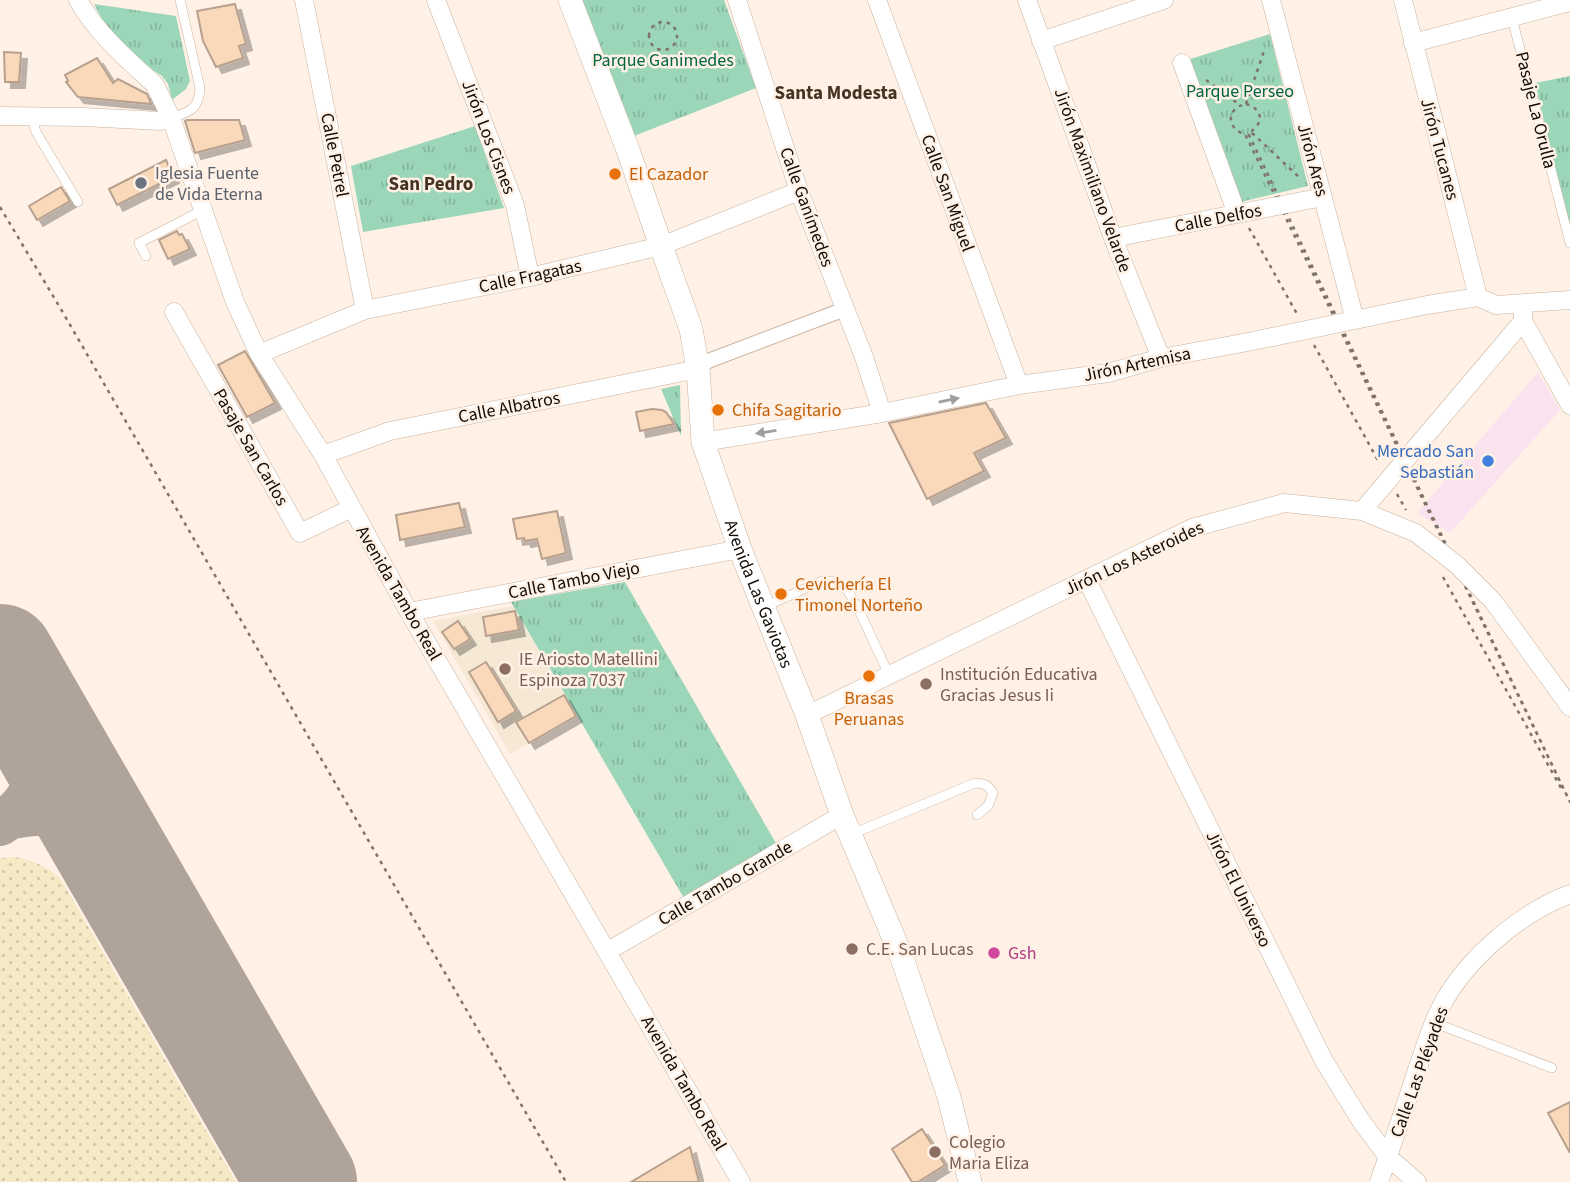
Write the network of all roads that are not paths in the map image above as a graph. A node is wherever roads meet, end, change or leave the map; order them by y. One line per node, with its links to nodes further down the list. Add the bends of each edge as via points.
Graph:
1 (78, 0): 19 (street, Avenida Tambo Real, via 107,40 155,85)
2 (180, 0): 19 (lane, via 200,100 194,108)
3 (304, 0): 34 (street, Calle Petrel)
4 (436, 0): 29 (street, Jirón Los Cisnes, via 515,205)
5 (570, 0): 27 (street, Avenida Las Gaviotas)
6 (737, 0): 20 (street, Calle Ganímedes)
7 (877, 0): 41 (street, Calle San Miguel)
8 (1027, 0): 14 (street, Jirón Maximiliano Velarde)
9 (1164, 0): 14 (street)
10 (1271, 0): 21 (street, Jirón Ares)
11 (1403, 0): 15 (street, Jirón Tucanes)
12 (1570, 2): 13 (street)
13 (1512, 18): 15 (street); 26 (lane, Pasaje La Orulla)
14 (1041, 40): 25 (street, Jirón Maximiliano Velarde)
15 (1412, 43): 30 (street, Jirón Tucanes)
16 (1182, 63): 24 (street)
17 (0, 116): 18 (street)
18 (32, 118): 19 (street); 22 (lane)
19 (171, 118): 23 (street, Avenida Tambo Real)
20 (799, 191): 27 (street, Calle Fragatas); 33 (street, Calle Ganímedes)
21 (1323, 197): 24 (street, Calle Delfos); 36 (street, Jirón Ares)
22 (78, 202)
23 (203, 209): 28 (lane, via 139,243); 38 (street, Avenida Tambo Real, via 235,302)
24 (1242, 220): 25 (street, Calle Delfos)
25 (1113, 238): 39 (street, Jirón Maximiliano Velarde)
26 (1570, 243)
27 (661, 246): 29 (street, Calle Fragatas); 40 (street, Avenida Las Gaviotas, via 691,329)
28 (146, 256)
29 (530, 277): 34 (street, Calle Fragatas)
30 (1479, 297): 32 (street, Jirón Artemisa, via 1496,305); 36 (street, Jirón Artemisa)
31 (1570, 300): 32 (street, Jirón Artemisa)
32 (1529, 303): 37 (street)
33 (845, 309): 40 (street, via 708,360); 43 (street, Calle Ganímedes)
34 (365, 310): 38 (street, Calle Fragatas)
35 (174, 312): 46 (street, Pasaje San Carlos, via 300,533)
36 (1355, 320): 39 (street, Jirón Artemisa)
37 (1523, 321): 42 (street); 47 (street)
38 (259, 354): 45 (street, Avenida Tambo Real)
39 (1161, 359): 41 (street, Jirón Artemisa, via 1108,373)
40 (698, 369): 44 (street, Avenida Las Gaviotas); 45 (street, Calle Albatros, via 390,431)
41 (1019, 385): 43 (street, Jirón Artemisa, one-way to 41)
42 (1570, 405)
43 (882, 413): 44 (street, Jirón Artemisa, one-way to 44)
44 (703, 442): 48 (street, Avenida Las Gaviotas)
45 (323, 455): 46 (street, Avenida Tambo Real)
46 (352, 508): 51 (street, Avenida Tambo Real)
47 (1362, 512): 49 (street, Jirón Los Asteroides, via 1284,503 1192,528); 53 (street, Jirón Los Asteroides, via 1416,533 1457,565 1493,601)
48 (740, 549): 50 (street, Avenida Las Gaviotas); 51 (street, Calle Tambo Viejo)
49 (1087, 580): 52 (street, Jirón Los Asteroides); 61 (street, Jirón El Universo, via 1324,1061)
50 (764, 607): 52 (lane, via 822,581 836,582 858,608); 54 (street, Avenida Las Gaviotas)
51 (409, 612): 58 (street, Avenida Tambo Real)
52 (888, 675): 54 (street, Jirón Los Asteroides)
53 (1570, 707)
54 (807, 715): 56 (street, Avenida Las Gaviotas)
55 (977, 815): 56 (lane, via 988,806 993,793 983,783)
56 (847, 825): 58 (street, Calle Tambo Grande); 63 (street, Avenida Las Gaviotas, via 901,955 948,1097)
57 (1570, 894): 59 (street, Calle Las Pléyades, via 1527,915 1496,939 1466,971)
58 (608, 951): 62 (street, Avenida Tambo Real)
59 (1434, 1023): 60 (lane); 61 (street, Calle Las Pléyades)
60 (1552, 1068)
61 (1388, 1157): 64 (street, Calle Las Pléyades); 65 (street, Jirón El Universo)
62 (741, 1182)
63 (970, 1182)
64 (1379, 1182)
65 (1417, 1182)

